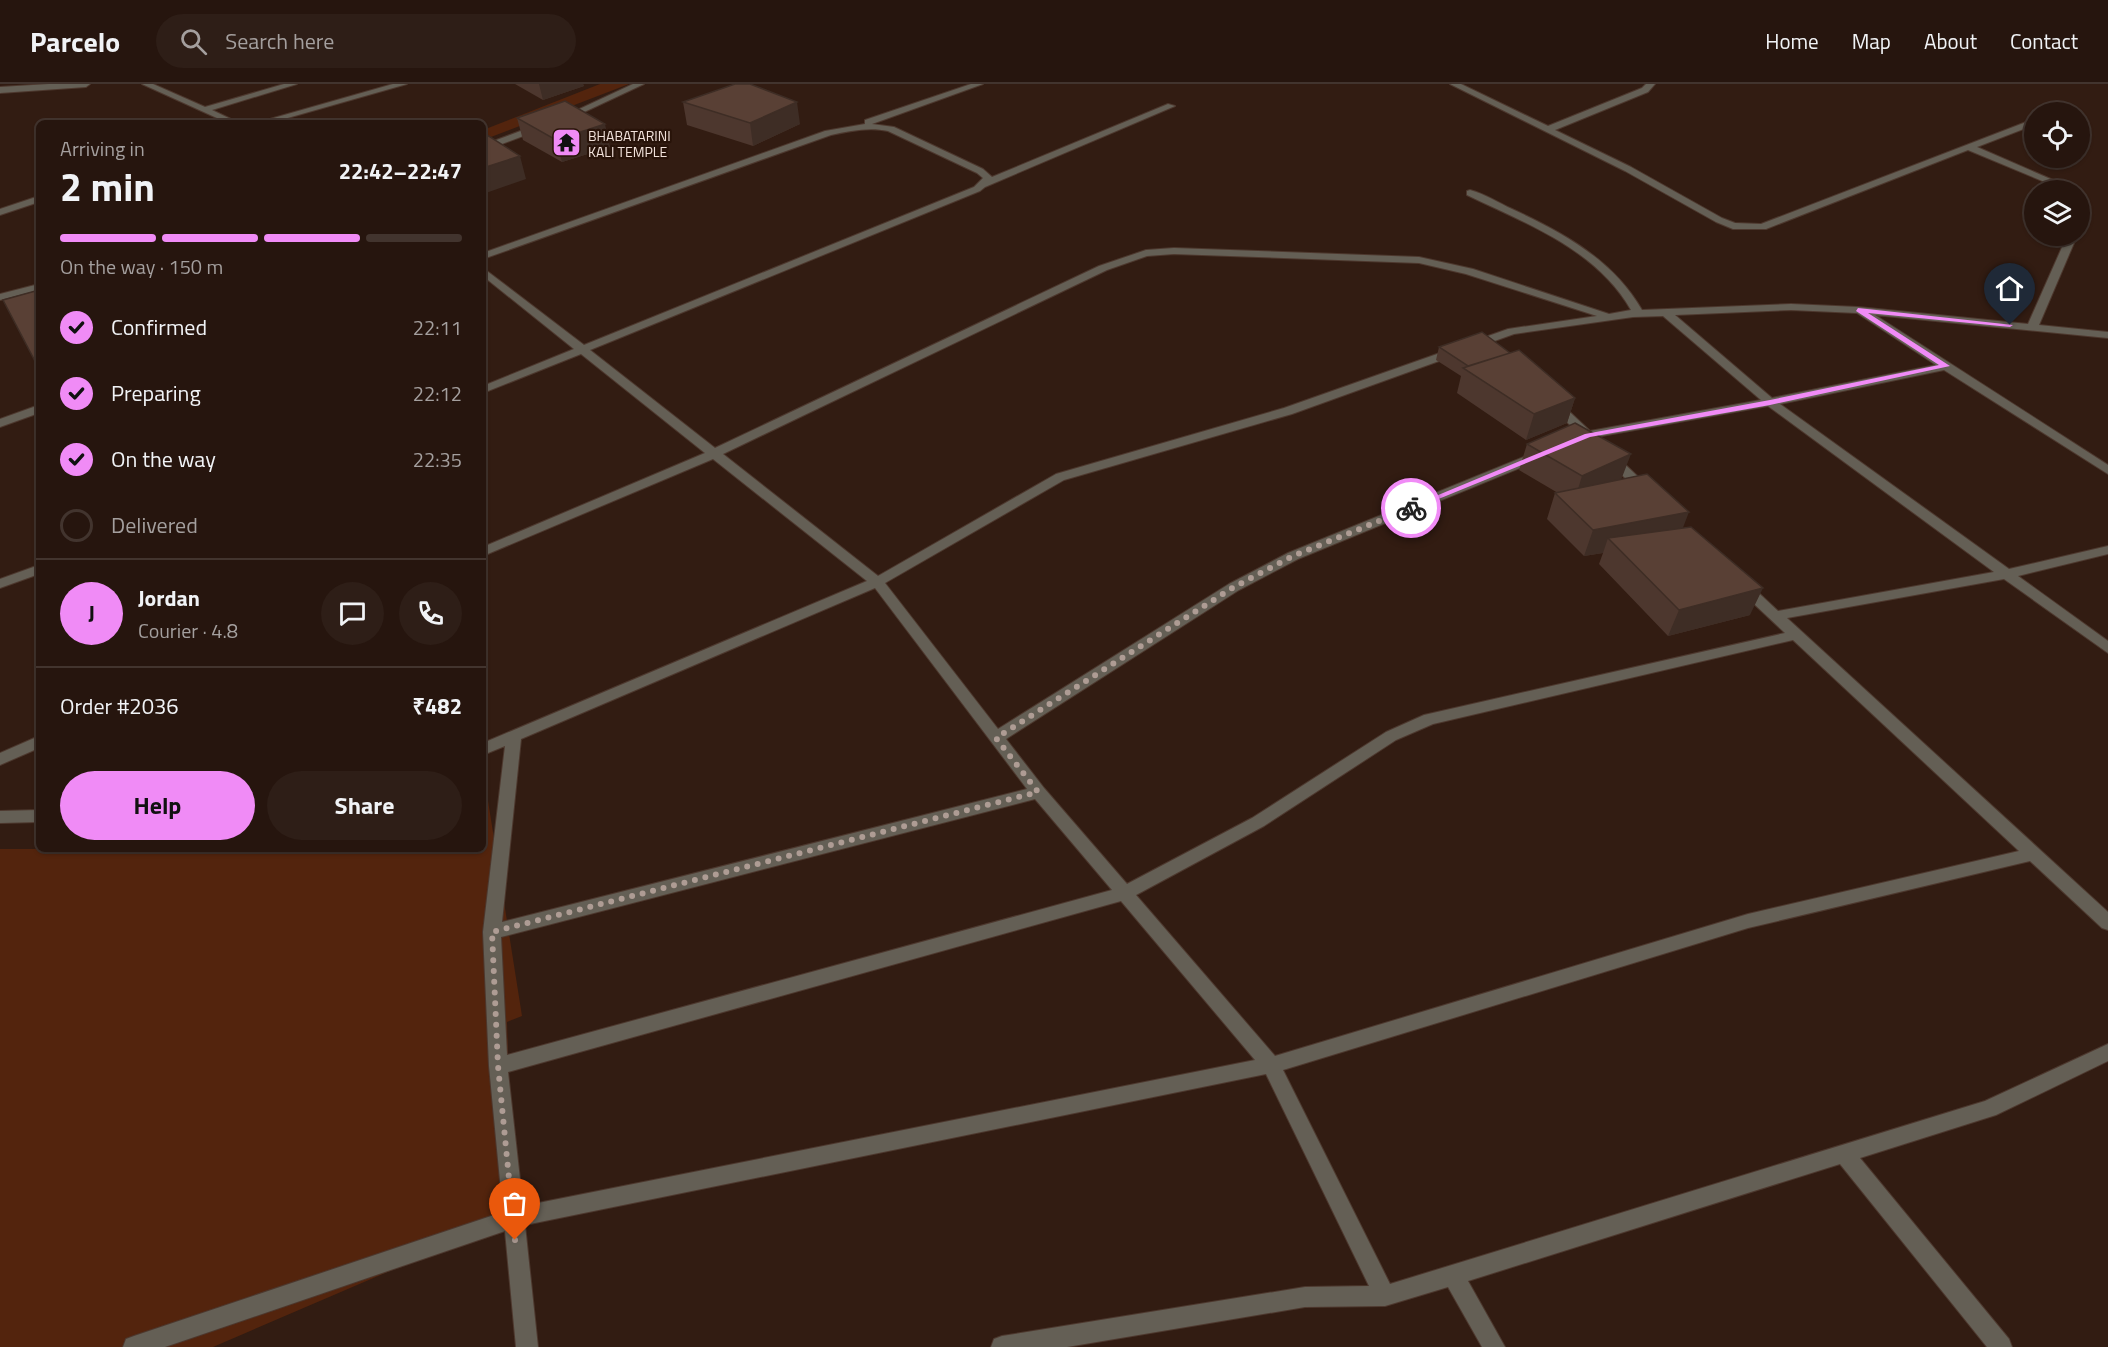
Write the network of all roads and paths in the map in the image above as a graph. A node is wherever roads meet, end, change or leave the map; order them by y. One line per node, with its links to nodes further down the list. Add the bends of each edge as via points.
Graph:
1 (86, 84): 9 (street)
2 (146, 84): 12 (street)
3 (292, 84): 12 (street)
4 (403, 84): 14 (street)
5 (640, 84): 15 (street)
6 (979, 84): 17 (street)
7 (1454, 84): 19 (street)
8 (1651, 84): 19 (street, via 1645,90)
9 (24, 86): 10 (street)
10 (0, 90)
11 (1171, 106): 23 (street)
12 (206, 110): 13 (street)
13 (228, 120)
14 (271, 120)
15 (555, 122)
16 (545, 125): 20 (street)
17 (856, 126): 23 (street, via 891,129 980,171 988,178); 28 (street)
18 (2024, 126): 21 (street)
19 (1547, 130): 21 (street, via 1719,220 1749,228 1792,216)
20 (486, 147)
21 (1968, 147): 22 (street)
22 (2047, 180)
23 (985, 184): 38 (street)
24 (1470, 193): 34 (street, via 1571,242 1625,291 1637,311)
25 (36, 200): 26 (street)
26 (0, 212)
27 (2068, 246): 35 (street)
28 (486, 254)
29 (486, 274): 38 (street)
30 (36, 288): 31 (street)
31 (0, 297)
32 (1858, 310): 33 (street, via 1791,307); 35 (street); 40 (street)
33 (1665, 312): 34 (street); 43 (street)
34 (1633, 314): 37 (street, via 1512,331); 47 (street, via 1588,311 1469,271 1419,260 1146,253 1103,268)
35 (2032, 327): 36 (street)
36 (2108, 335)
37 (1483, 340): 39 (street); 55 (street, via 1288,411 1060,477)
38 (582, 350): 41 (street); 47 (street)
39 (1501, 356)
40 (1946, 366): 43 (street); 48 (street)
41 (486, 389)
42 (1545, 395): 46 (street)
43 (1770, 402): 46 (street); 53 (street)
44 (36, 410): 45 (street)
45 (0, 423)
46 (1588, 435): 49 (street); 61 (street, via 1293,556 1234,587)
47 (713, 454): 51 (street); 55 (street)
48 (2108, 470)
49 (1656, 501)
50 (2108, 550): 53 (street)
51 (486, 551)
52 (36, 570): 56 (street)
53 (2006, 574): 57 (street); 59 (street)
54 (1732, 575): 57 (street)
55 (877, 582): 60 (street); 61 (street)
56 (0, 584)
57 (1774, 616): 58 (street)
58 (1795, 634): 68 (street); 69 (street, via 1429,719 1390,736 1258,822)
59 (2108, 648)
60 (514, 736): 63 (street); 71 (street)
61 (996, 738): 65 (street)
62 (36, 743): 64 (street)
63 (486, 748)
64 (0, 759)
65 (1038, 792): 69 (street); 71 (street)
66 (36, 816): 67 (street)
67 (0, 817)
68 (2032, 854): 70 (street); 73 (street, via 1748,921)
69 (1125, 893): 73 (street); 74 (street)
70 (2108, 923)
71 (492, 932): 74 (street)
72 (2108, 1052): 75 (street, via 1989,1109)
73 (1271, 1065): 76 (street); 78 (street)
74 (498, 1066): 76 (street)
75 (1844, 1154): 77 (street); 83 (street)
76 (513, 1218): 79 (street); 80 (street)
77 (1453, 1275): 78 (street); 82 (street)
78 (1385, 1296): 81 (street, via 1305,1298)
79 (134, 1347)
80 (527, 1347)
81 (1002, 1347)
82 (1494, 1347)
83 (2001, 1347)

